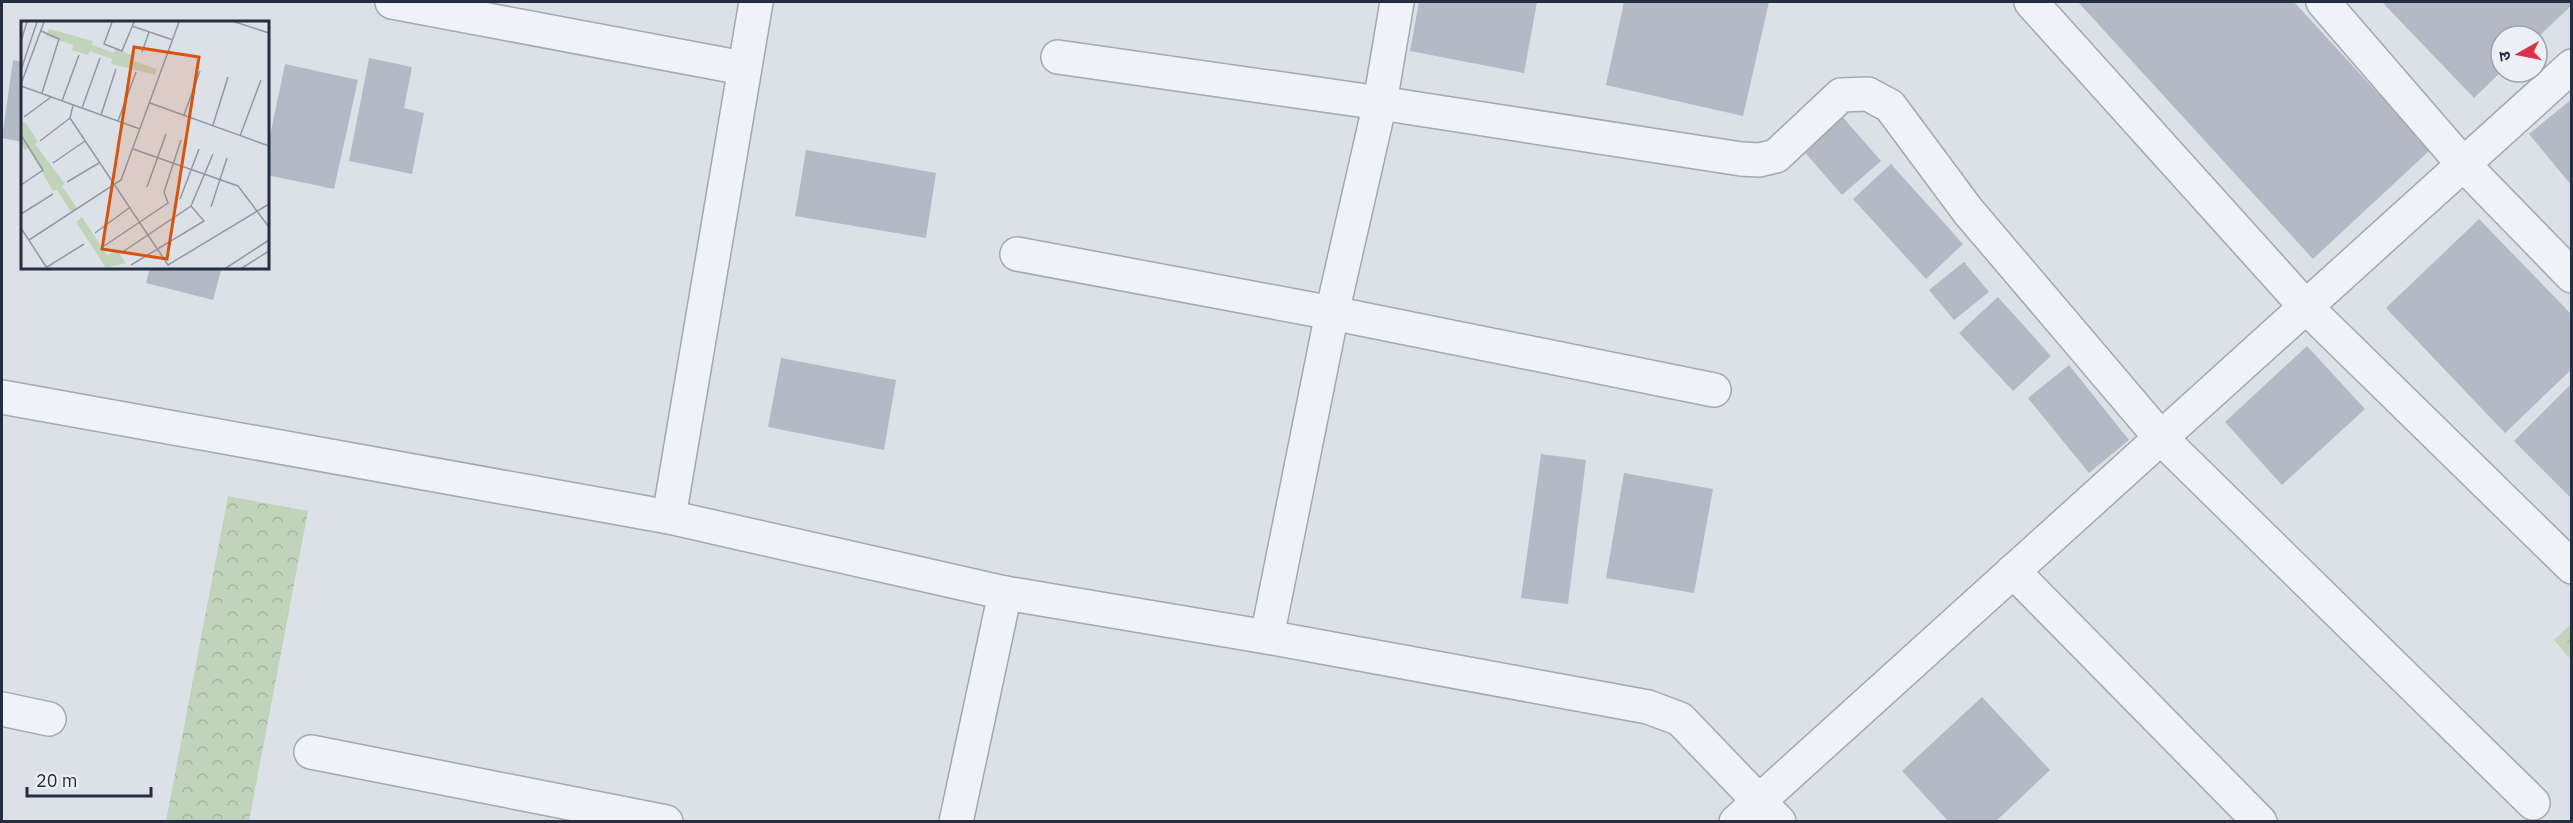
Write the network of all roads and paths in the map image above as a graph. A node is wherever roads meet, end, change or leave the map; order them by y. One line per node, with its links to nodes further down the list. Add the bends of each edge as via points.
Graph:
1 (392, 2): 8 (street)
2 (756, 2): 8 (street)
3 (1397, 2): 9 (street)
4 (2031, 2): 13 (street)
5 (2323, 2): 10 (street)
6 (1058, 57): 9 (street)
7 (2571, 66): 10 (street)
8 (743, 68): 18 (street)
9 (1380, 103): 14 (street); 17 (street, via 1759,160 1776,156 1789,146 1840,95 1868,94 1890,106 1968,211)
10 (2464, 165): 12 (street); 13 (street)
11 (1017, 254): 14 (street)
12 (2571, 276)
13 (2307, 307): 17 (street); 19 (street)
14 (1332, 313): 15 (street); 22 (street)
15 (1714, 390)
16 (2, 397): 18 (street)
17 (2161, 438): 20 (street); 26 (street)
18 (669, 517): 21 (street)
19 (2571, 567)
20 (2013, 571): 27 (street); 31 (street)
21 (1005, 593): 22 (street); 29 (street)
22 (1267, 637): 27 (street, via 1648,707 1680,719)
23 (2, 709): 24 (street)
24 (49, 719)
25 (311, 752): 28 (street)
26 (2533, 803)
27 (1769, 811): 30 (street)
28 (666, 822)
29 (956, 822)
30 (1736, 822)
31 (2260, 822)

